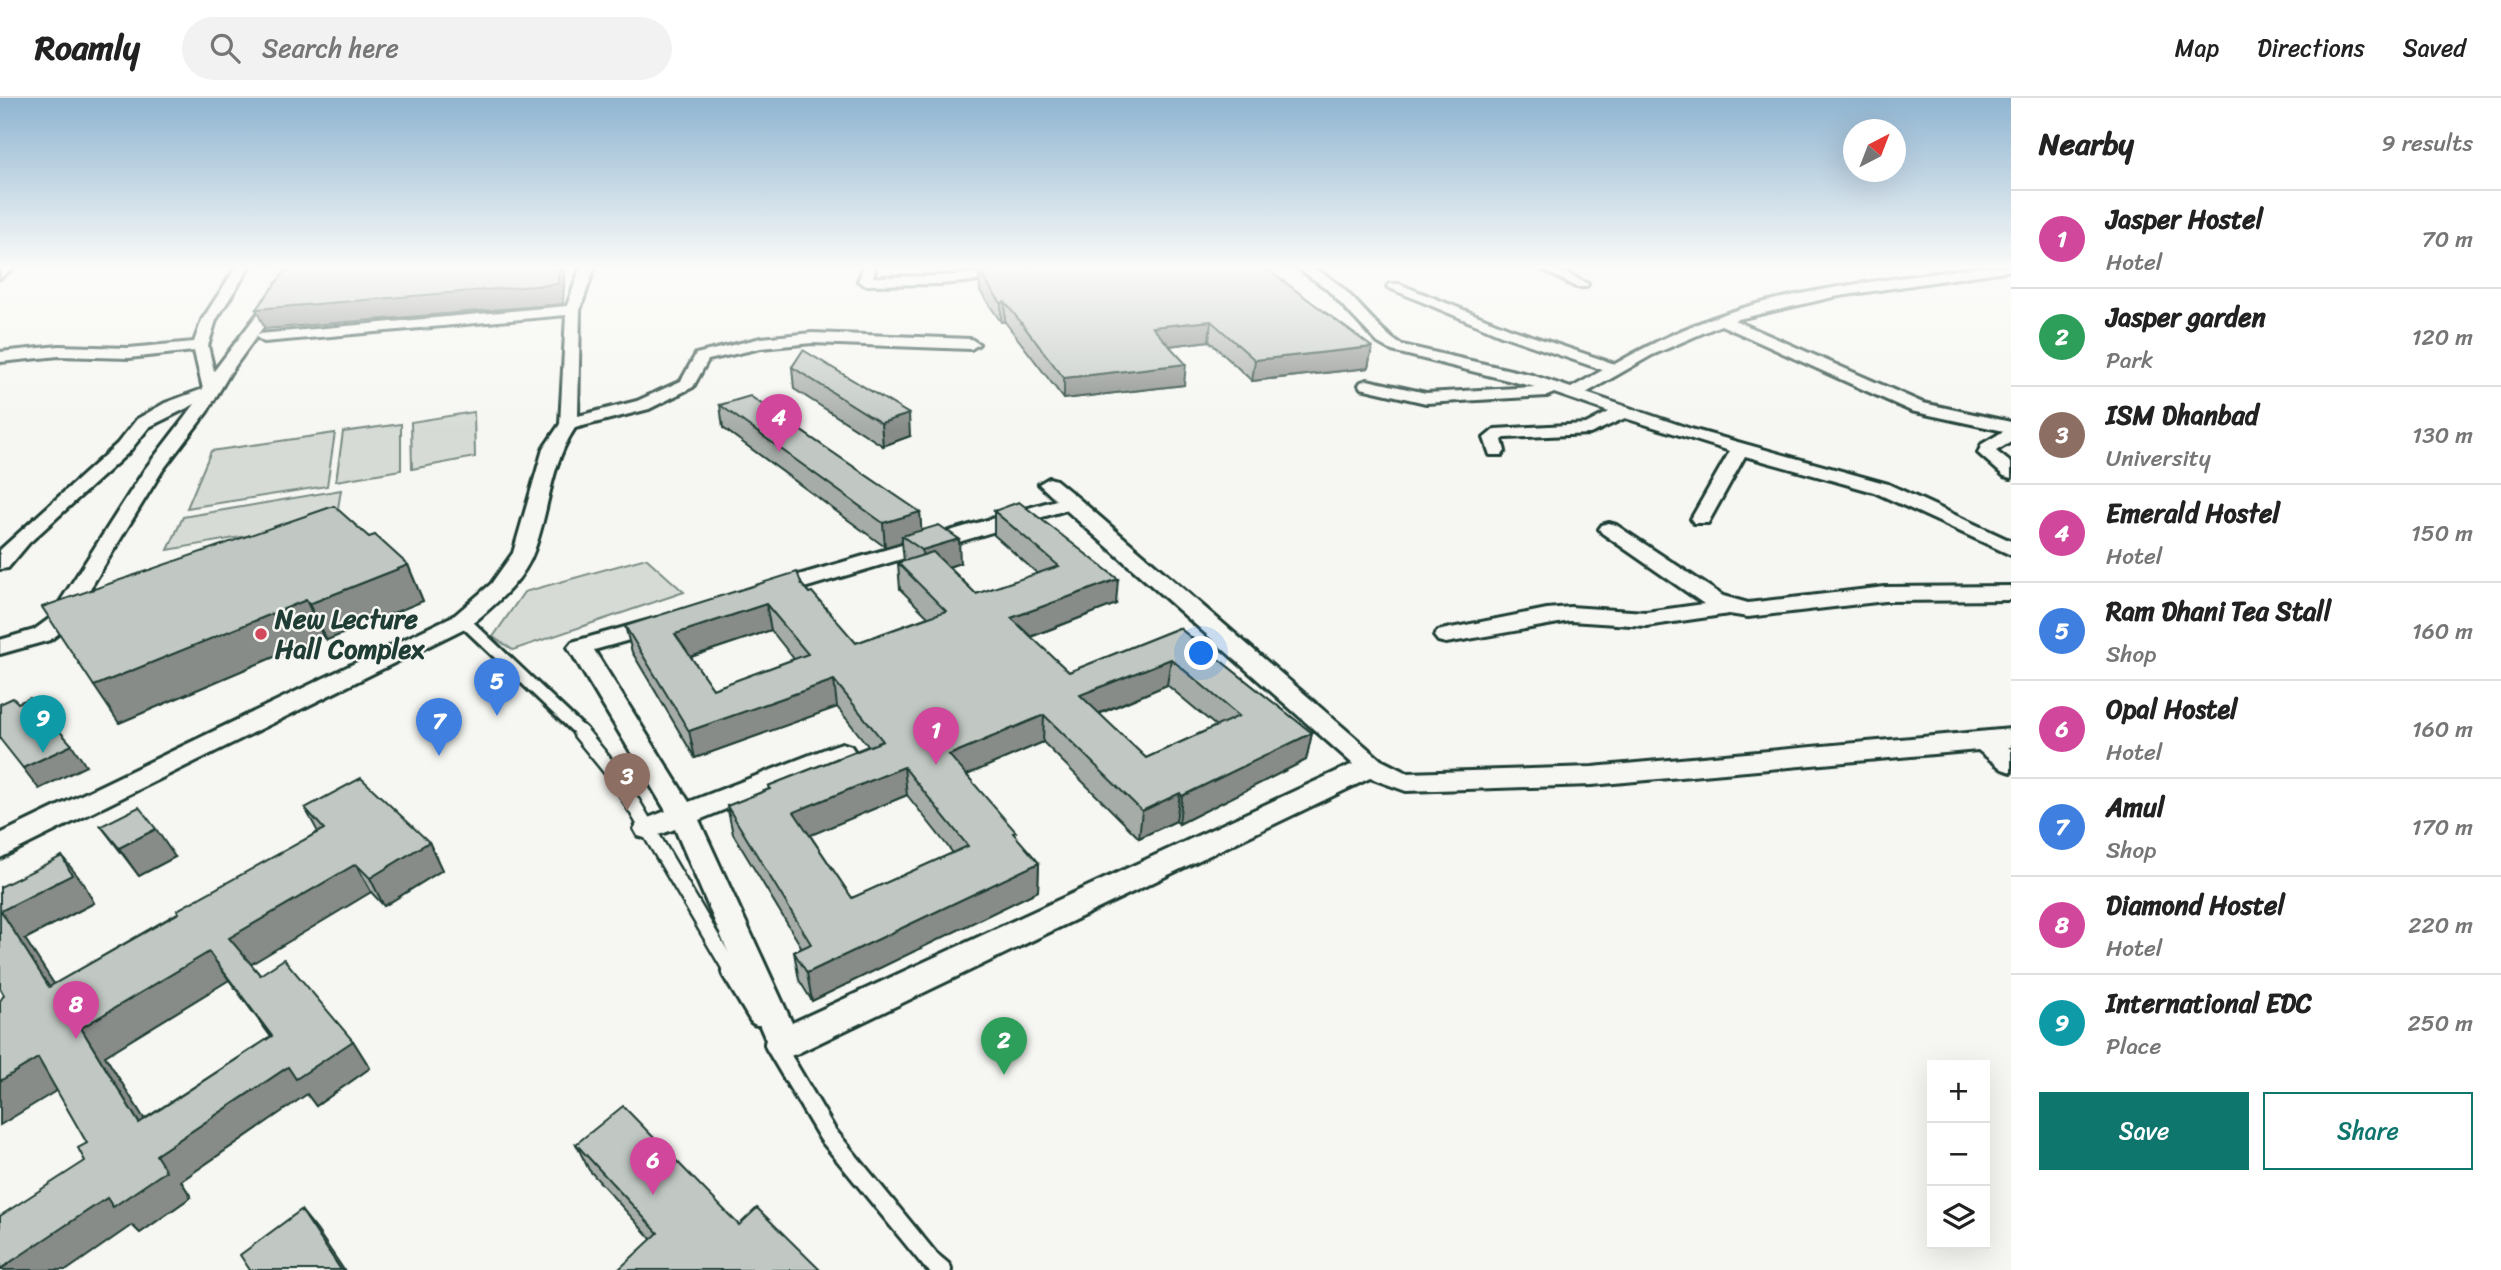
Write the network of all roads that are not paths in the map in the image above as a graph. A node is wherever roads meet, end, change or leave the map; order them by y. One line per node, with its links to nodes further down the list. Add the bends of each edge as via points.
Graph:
1 (209, 321): 11 (street)
2 (260, 321): 15 (street)
3 (451, 321): 9 (street)
4 (573, 321): 18 (street)
5 (1366, 321): 16 (street, via 1389,345)
6 (1478, 321): 13 (street)
7 (1719, 321): 13 (street)
8 (1723, 321): 19 (street, via 1917,407)
9 (264, 337)
10 (971, 344): 18 (street, via 812,338 761,343 702,357 687,384 643,405)
11 (200, 346): 12 (street); 15 (street)
12 (0, 357)
13 (1614, 369): 16 (street)
14 (1367, 385): 16 (street, via 1426,398)
15 (209, 391): 29 (street, via 143,423 123,448); 36 (street, via 154,469 58,623 42,635)
16 (1567, 392): 17 (street)
17 (1623, 412): 21 (street); 22 (street, via 1590,429 1494,435)
18 (569, 424): 33 (street, via 552,449 523,553 499,589)
19 (2011, 426)
20 (2011, 434): 23 (street, via 1988,447 1987,453)
21 (1740, 449): 26 (street); 28 (street, via 1881,488)
22 (1496, 451)
23 (2011, 472)
24 (1049, 484): 25 (street)
25 (1071, 502): 31 (street); 41 (street)
26 (1701, 519)
27 (1609, 529): 32 (street)
28 (2011, 549)
29 (0, 563)
30 (2011, 593): 32 (street, via 1922,592 1748,610)
31 (752, 596)
32 (1729, 607): 35 (street, via 1637,619 1547,616)
33 (463, 620): 43 (lane, via 582,733 619,780); 44 (street)
34 (673, 620): 42 (street, via 580,647)
35 (1446, 636)
36 (0, 647)
37 (2011, 738): 38 (street)
38 (1983, 740): 40 (street); 41 (street, via 1592,776 1406,782)
39 (842, 752): 42 (street)
40 (2011, 763)
41 (1372, 766): 42 (street, via 785,1043)
42 (683, 815): 43 (street)
43 (648, 829): 45 (lane, via 828,1135)
44 (0, 847)
45 (942, 1270)

